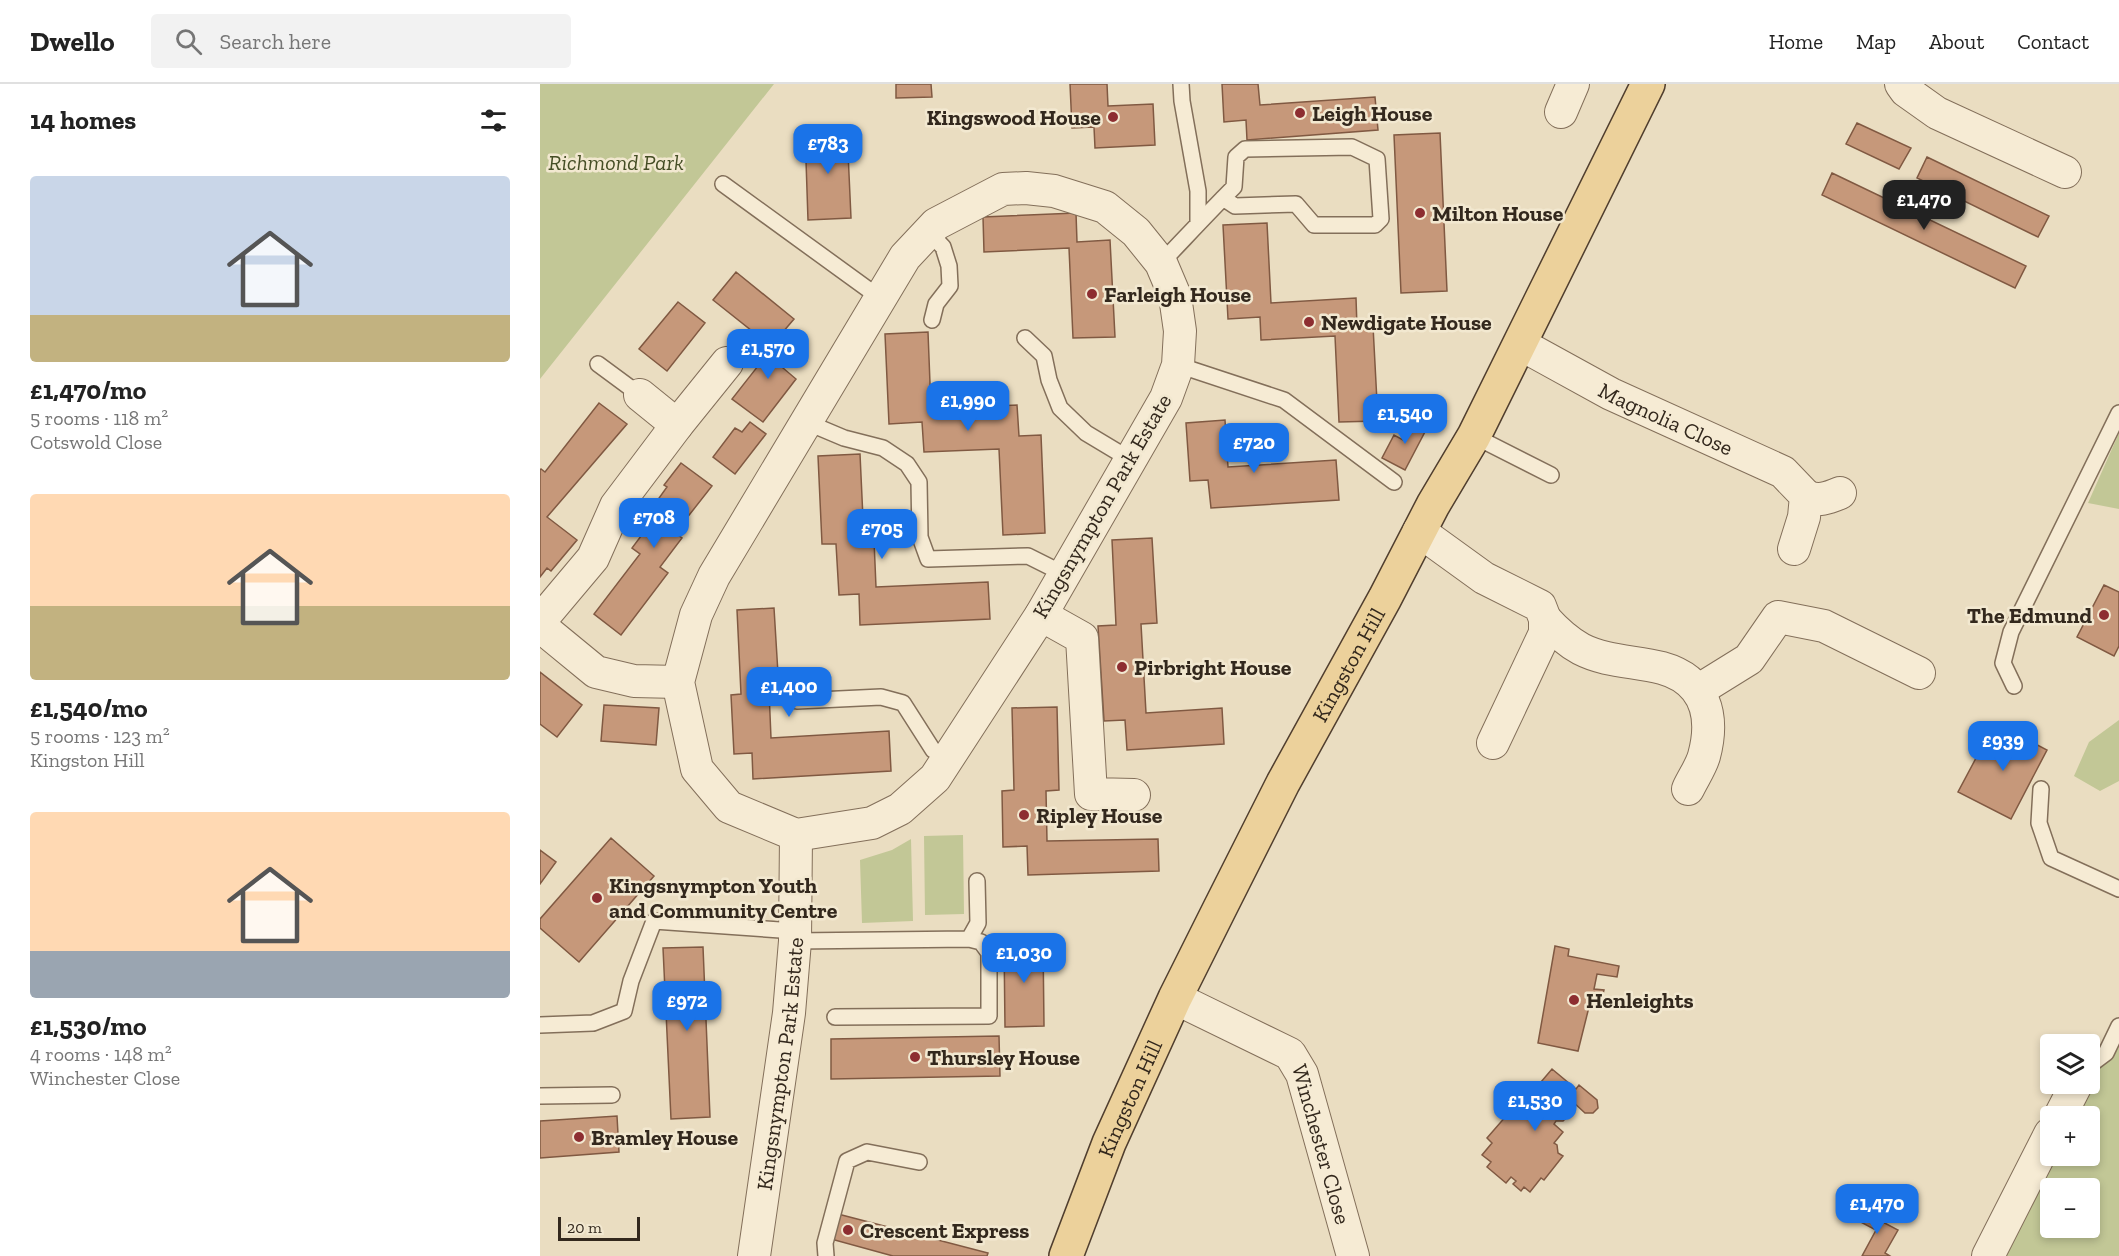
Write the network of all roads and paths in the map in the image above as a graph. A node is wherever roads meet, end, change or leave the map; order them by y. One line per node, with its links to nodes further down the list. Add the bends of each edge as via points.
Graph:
1 (1181, 84): 9 (lane, via 1198,191)
2 (1573, 84): 5 (street)
3 (1648, 84): 15 (main road, Kingston Hill)
4 (1901, 84): 6 (street, via 1937,113)
5 (1561, 112)
6 (2065, 172)
7 (723, 184): 12 (lane)
8 (1223, 198): 8 (lane, via 1234,187 1236,157 1245,149 1352,147 1377,159 1381,219 1376,225 1314,225 1296,204 1235,206); 9 (lane)
9 (1198, 224): 11 (lane)
10 (928, 231): 11 (street, Kingsnympton Park Estate, via 1003,189 1054,191 1105,207 1136,232); 12 (street, Kingsnympton Park Estate, via 905,257); 13 (lane, via 943,247 950,286 936,304)
11 (1161, 263): 18 (street, Kingsnympton Park Estate, via 1175,296 1180,331)
12 (880, 298): 21 (street, Kingsnympton Park Estate)
13 (932, 320)
14 (1025, 338): 24 (lane, via 1044,356 1060,408 1086,433)
15 (1520, 345): 23 (main road, Kingston Hill); 28 (street, Magnolia Close, via 1611,394 1783,472)
16 (727, 363): 22 (street)
17 (598, 364): 19 (lane)
18 (1178, 365): 24 (street, Kingsnympton Park Estate, via 1166,398); 26 (lane, via 1284,400)
19 (640, 395): 22 (street)
20 (2119, 413): 38 (lane, via 2011,632 2003,663)
21 (806, 422): 31 (lane, via 844,438 883,448 907,464 919,482 920,537 928,560 1028,556); 37 (street, Kingsnympton Park Estate, via 714,576 696,615)
22 (677, 425): 34 (street, via 616,506 593,558)
23 (1474, 436): 25 (lane); 29 (main road, Kingston Hill)
24 (1131, 460): 31 (street, Kingsnympton Park Estate)
25 (1551, 476)
26 (1394, 482)
27 (1840, 493): 28 (street, via 1825,499)
28 (1806, 496): 30 (street)
29 (1419, 531): 33 (street, via 1484,578 1540,606); 51 (main road, Kingston Hill, via 1283,783)
30 (1794, 549)
31 (1064, 574): 32 (street, Kingsnympton Park Estate)
32 (1041, 615): 42 (street, Kingsnympton Park Estate); 45 (street, via 1082,638 1091,794)
33 (1545, 620): 39 (street, via 1581,649 1614,660 1662,668); 41 (street, via 1545,633)
34 (540, 621)
35 (540, 626): 37 (street, via 596,672 634,681)
36 (1919, 673): 39 (street, via 1824,626 1778,617 1749,659)
37 (678, 682): 46 (street, Kingsnympton Park Estate, via 697,769 729,807)
38 (2014, 686)
39 (1699, 690): 43 (street, via 1707,709 1707,733 1704,756)
40 (797, 701): 42 (lane, via 880,697 903,703 933,750)
41 (1493, 743)
42 (947, 758): 46 (street, Kingsnympton Park Estate, via 935,778 900,809 872,823)
43 (1688, 789)
44 (2041, 789): 48 (lane, via 2039,823 2051,858)
45 (1134, 795)
46 (796, 835): 49 (street, Kingsnympton Park Estate)
47 (977, 880): 50 (lane, via 978,923)
48 (2119, 890)
49 (795, 936): 50 (lane); 53 (lane, via 654,921 624,1011 593,1023); 60 (street, Kingsnympton Park Estate, via 789,1013)
50 (969, 939): 52 (lane, via 981,942 989,953 989,1016)
51 (1175, 998): 62 (main road, Kingston Hill, via 1109,1143); 63 (street, Winchester Close, via 1290,1054 1302,1074)
52 (835, 1017)
53 (540, 1025)
54 (2119, 1026): 55 (lane)
55 (2100, 1058)
56 (540, 1095): 57 (lane)
57 (612, 1095)
58 (2040, 1154): 64 (street)
59 (920, 1161): 61 (lane, via 867,1152 847,1161 825,1243)
60 (754, 1256)
61 (826, 1256)
62 (1066, 1256)
63 (1353, 1256)
64 (1988, 1256)

